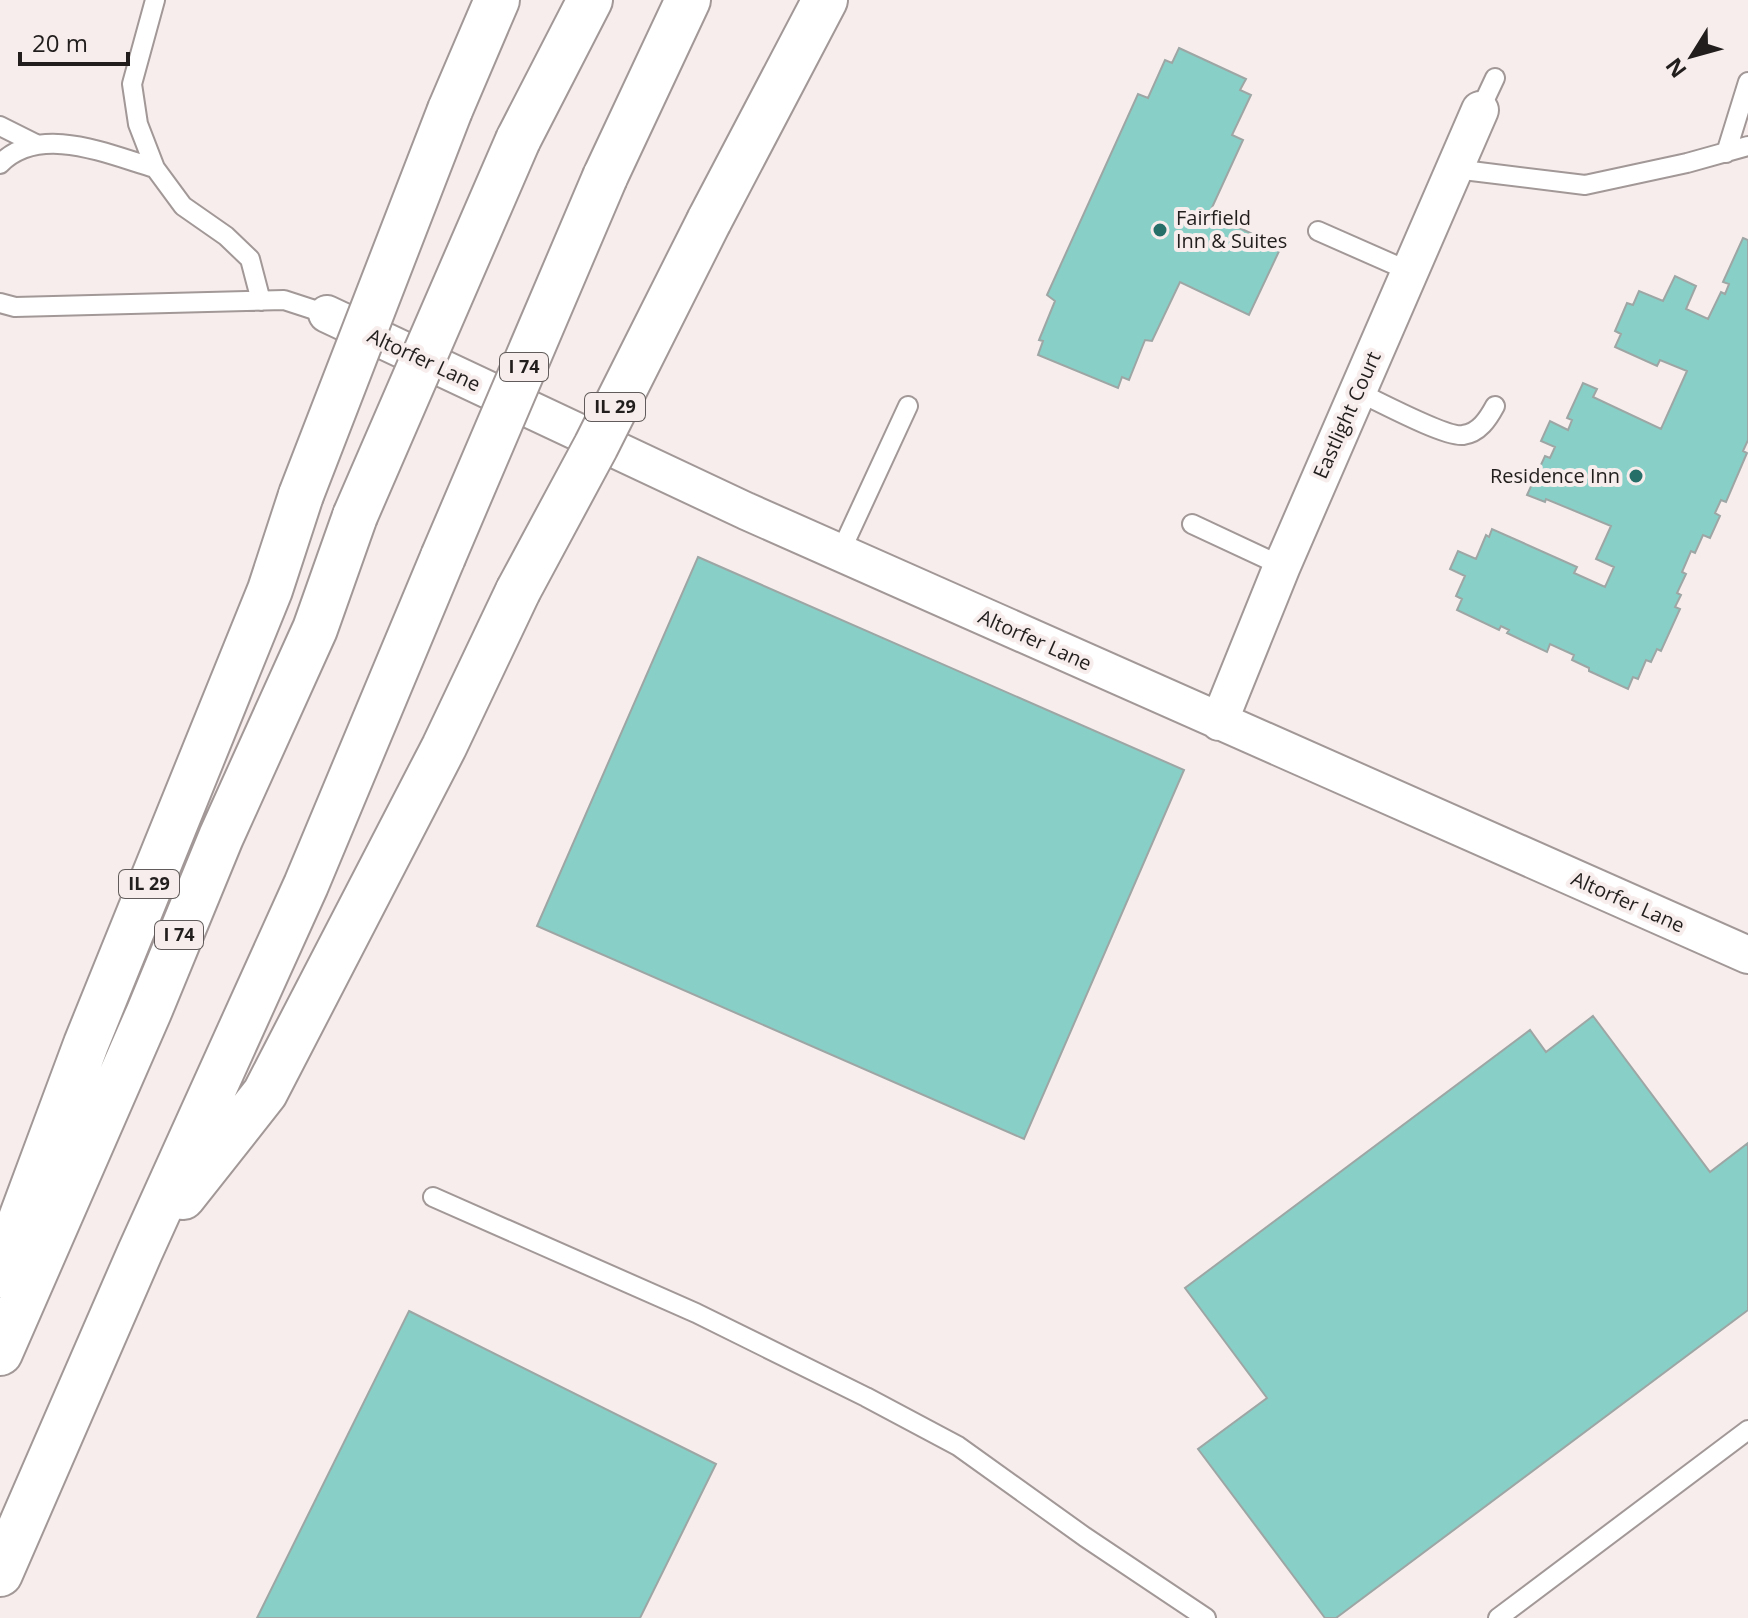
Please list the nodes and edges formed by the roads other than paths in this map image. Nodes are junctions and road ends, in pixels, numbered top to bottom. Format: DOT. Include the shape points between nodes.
graph roads {
  1 [pos="155,0"];
  2 [pos="497,0"];
  3 [pos="590,0"];
  4 [pos="688,0"];
  5 [pos="825,0"];
  6 [pos="1748,82"];
  7 [pos="1488,94"];
  8 [pos="0,126"];
  9 [pos="36,144"];
  10 [pos="1748,146"];
  11 [pos="1726,153"];
  12 [pos="0,164"];
  13 [pos="155,168"];
  14 [pos="1455,169"];
  15 [pos="1318,231"];
  16 [pos="1411,272"];
  17 [pos="261,301"];
  18 [pos="5,310"];
  19 [pos="327,314"];
  20 [pos="1356,391"];
  21 [pos="908,406"];
  22 [pos="1495,406"];
  23 [pos="1192,524"];
  24 [pos="840,553"];
  25 [pos="1282,566"];
  26 [pos="1219,722"];
  27 [pos="1748,955"];
  28 [pos="433,1197"];
  29 [pos="140,1252"];
  30 [pos="0,1275"];
  31 [pos="0,1353"];
  32 [pos="1748,1430"];
  33 [pos="0,1574"];
  34 [pos="1206,1618"];
  35 [pos="1498,1618"];
  1 -- 13 [label="lane" via="132,84 138,124"];
  2 -- 30 [label="highway, IL 29, bridge"];
  3 -- 31 [label="highway, I 74, bridge" via="518,140 355,516 315,629"];
  4 -- 29 [label="highway, I 74, bridge" via="605,177 306,885"];
  5 -- 29 [label="highway, IL 29, bridge" via="265,1093"];
  6 -- 11 [label="lane"];
  7 -- 14 [label="street, Eastlight Court"];
  8 -- 9 [label="lane"];
  9 -- 12 [label="lane"];
  9 -- 13 [label="lane" via="76,146"];
  10 -- 11 [label="lane"];
  11 -- 14 [label="lane" via="1585,185"];
  13 -- 17 [label="lane" via="183,206 250,259"];
  14 -- 16 [label="street, Eastlight Court"];
  15 -- 16 [label="lane"];
  16 -- 20 [label="street, Eastlight Court"];
  17 -- 18 [label="lane"];
  17 -- 19 [label="lane" via="284,300"];
  19 -- 24 [label="street, Altorfer Lane"];
  20 -- 22 [label="lane" via="1463,436 1483,425"];
  20 -- 25 [label="street, Eastlight Court"];
  21 -- 24 [label="lane"];
  23 -- 25 [label="lane"];
  24 -- 26 [label="street, Altorfer Lane"];
  25 -- 26 [label="street, Eastlight Court"];
  26 -- 27 [label="street, Altorfer Lane"];
  28 -- 34 [label="lane" via="696,1313 945,1439"];
  29 -- 33 [label="highway, I 74"];
  32 -- 35 [label="lane"];
}
